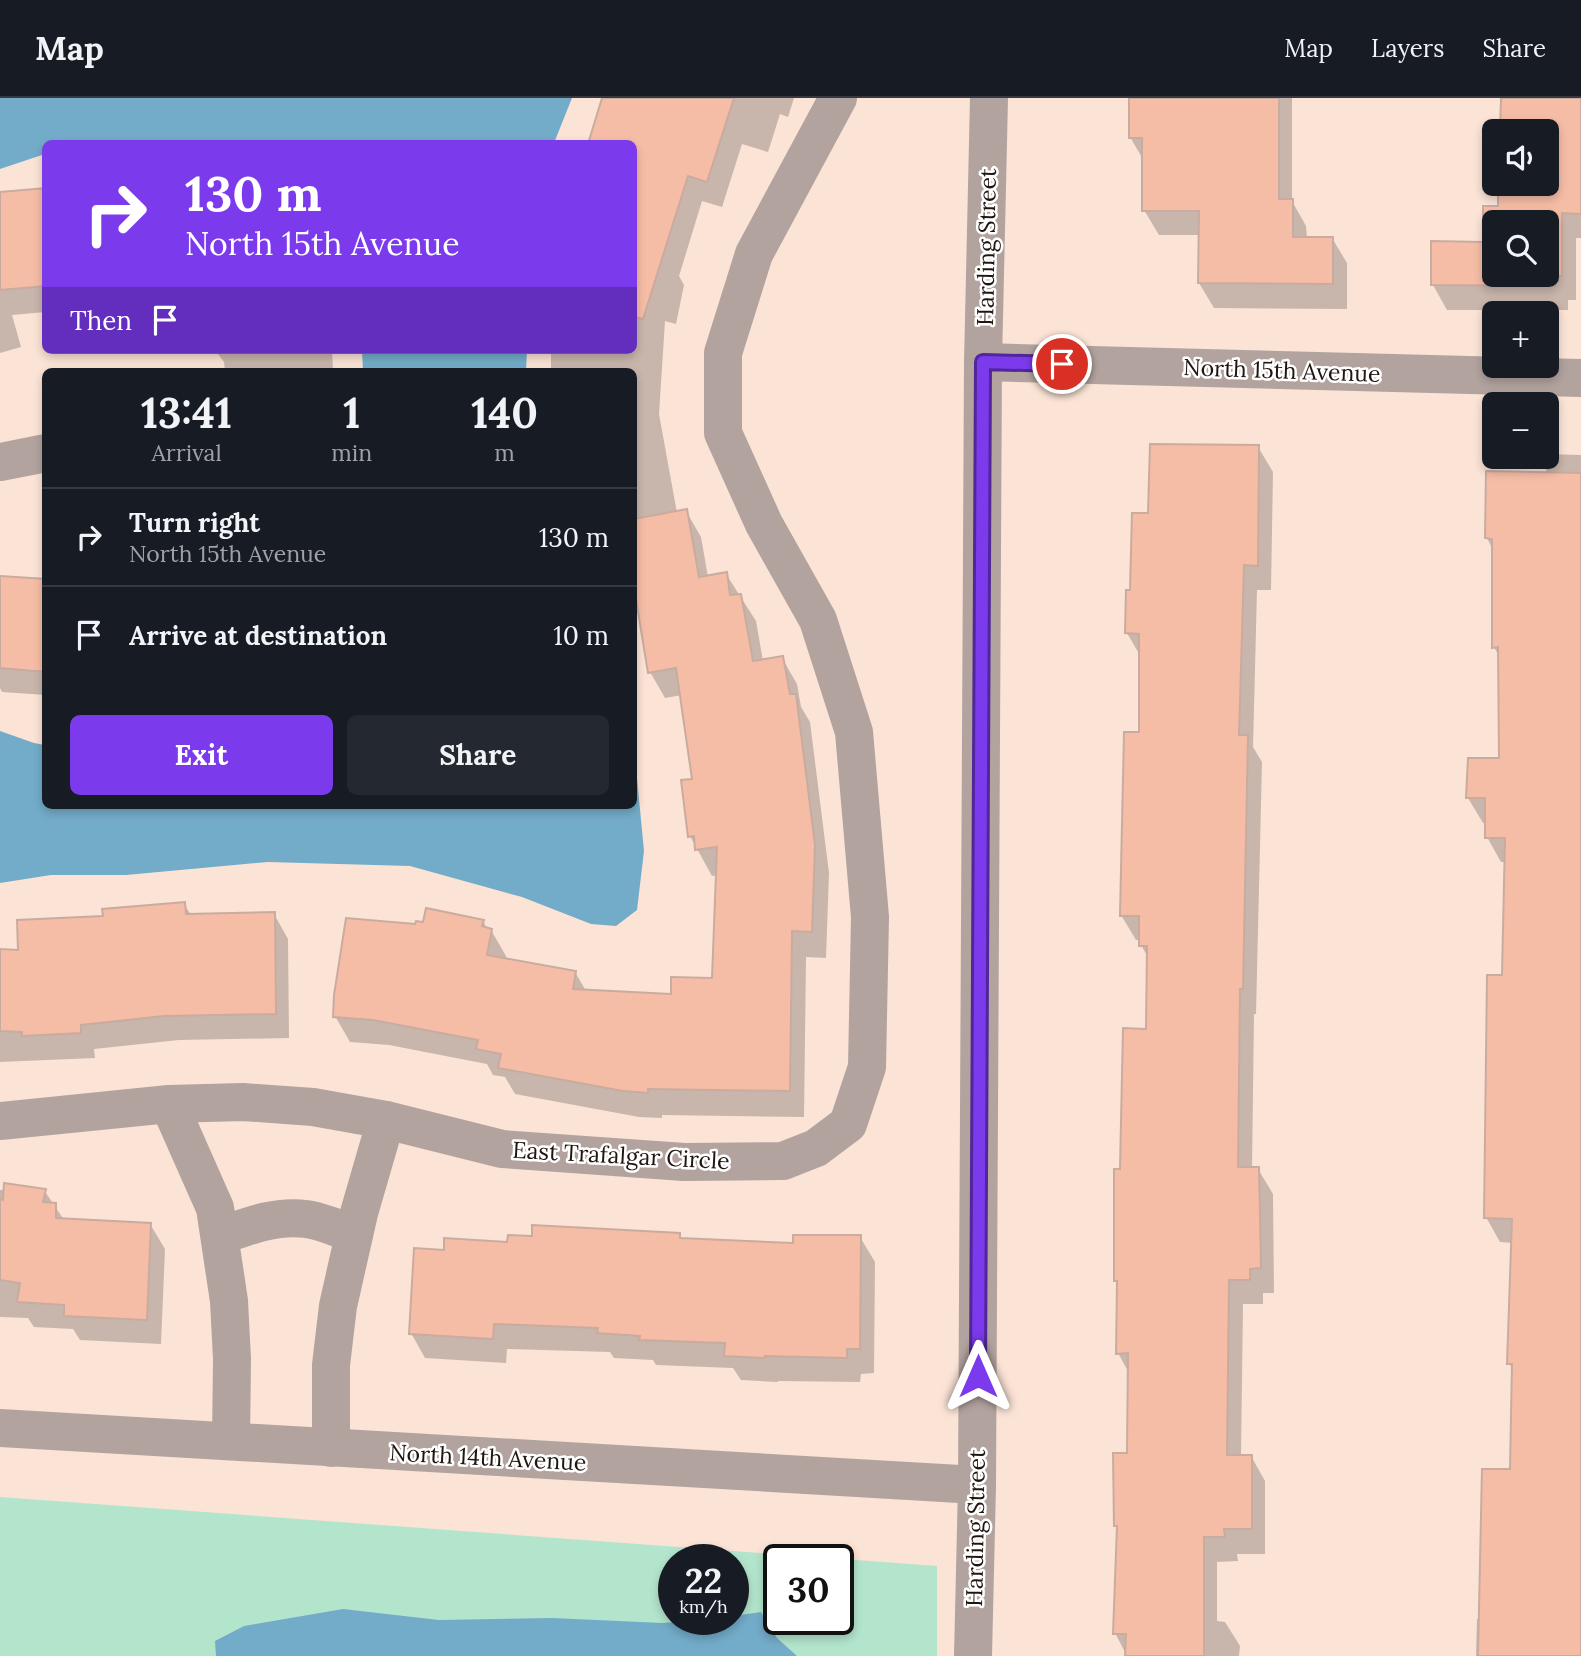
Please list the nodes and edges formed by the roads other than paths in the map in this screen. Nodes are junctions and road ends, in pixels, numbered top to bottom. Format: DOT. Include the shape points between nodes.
graph roads {
  1 [pos="838,98"];
  2 [pos="989,98"];
  3 [pos="983,362"];
  4 [pos="1581,378"];
  5 [pos="42,454"];
  6 [pos="0,462"];
  7 [pos="169,1104"];
  8 [pos="386,1120"];
  9 [pos="0,1121"];
  10 [pos="354,1234"];
  11 [pos="220,1236"];
  12 [pos="0,1428"];
  13 [pos="231,1441"];
  14 [pos="331,1448"];
  15 [pos="977,1485"];
  16 [pos="973,1656"];
  1 -- 8 [label="street, East Trafalgar Circle" via="754,254 723,354 723,433 764,524 818,620 854,732 870,944 867,1068 848,1124 816,1148 783,1161 684,1162 502,1149"];
  2 -- 3 [label="street, Harding Street"];
  3 -- 4 [label="street, North 15th Avenue"];
  3 -- 15 [label="street, Harding Street"];
  5 -- 6 [label="street"];
  7 -- 8 [label="street, East Trafalgar Circle" via="299,1106"];
  7 -- 9 [label="street, East Trafalgar Circle"];
  7 -- 11 [label="street" via="215,1208"];
  8 -- 10 [label="street"];
  10 -- 11 [label="street" via="308,1219 279,1218"];
  10 -- 14 [label="street" via="331,1365"];
  11 -- 13 [label="street" via="229,1301"];
  12 -- 13 [label="street, North 14th Avenue"];
  13 -- 14 [label="street, North 14th Avenue"];
  14 -- 15 [label="street, North 14th Avenue"];
  15 -- 16 [label="street, Harding Street"];
}
